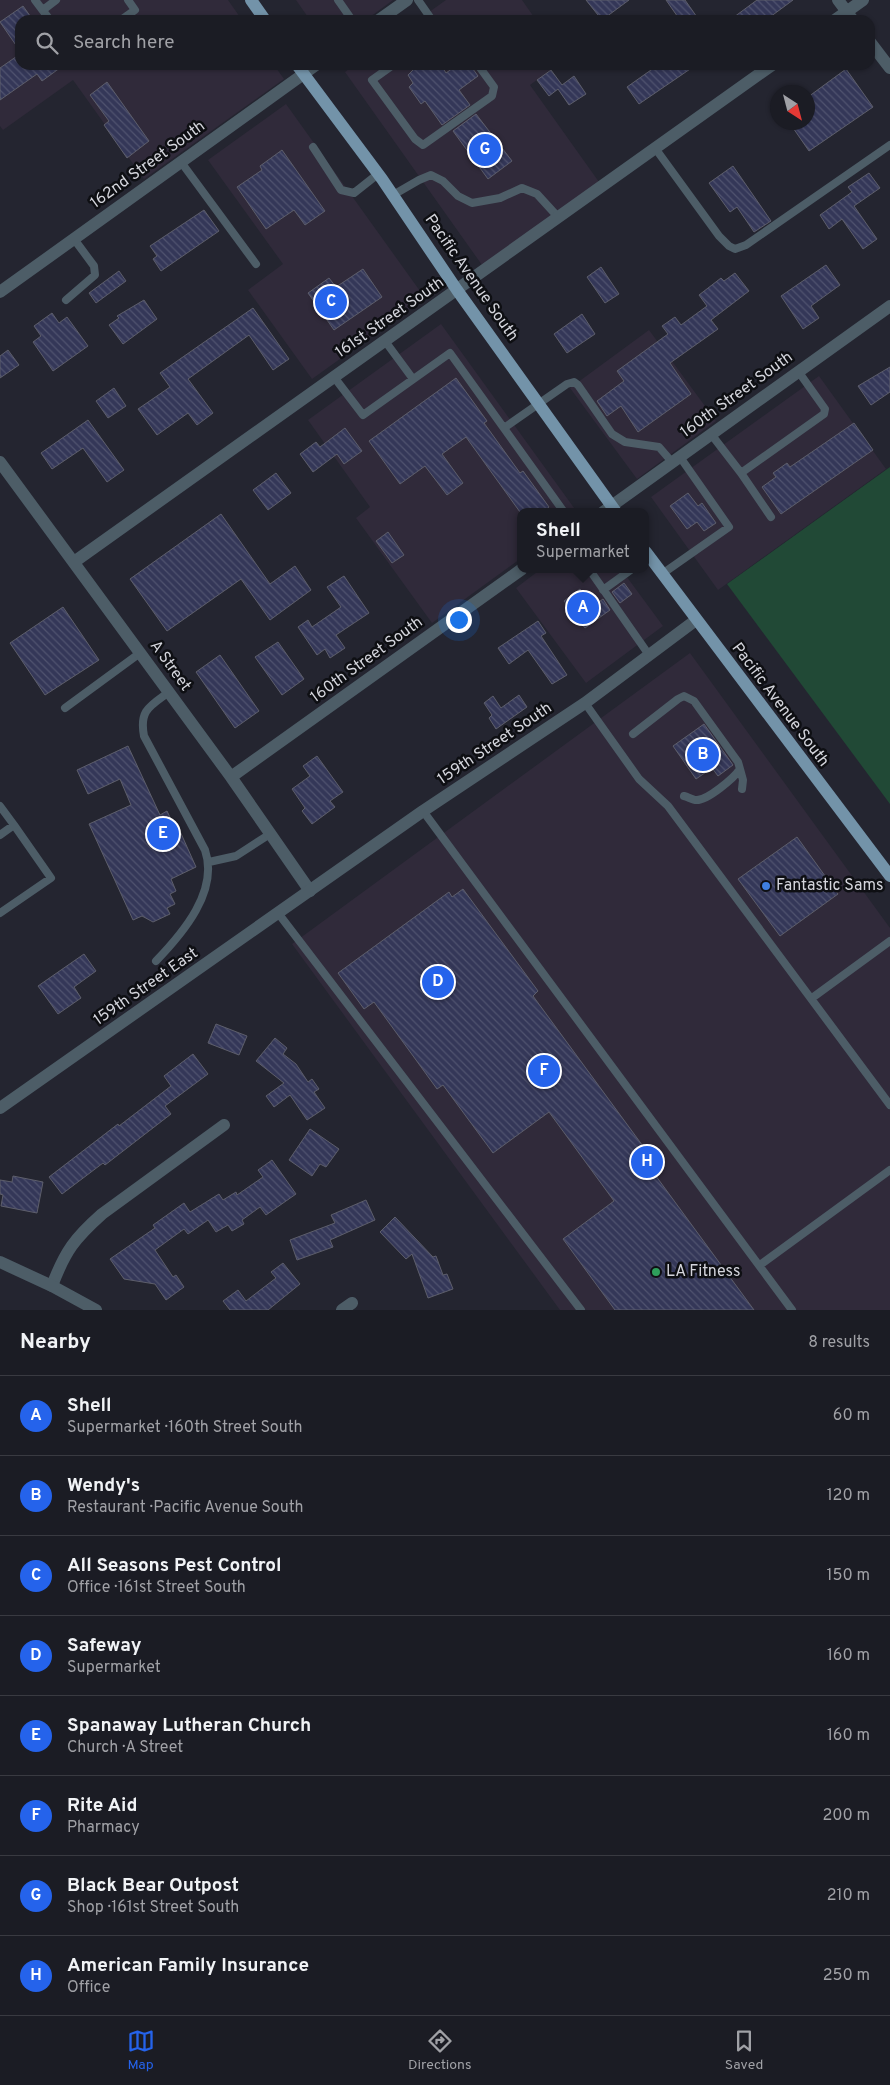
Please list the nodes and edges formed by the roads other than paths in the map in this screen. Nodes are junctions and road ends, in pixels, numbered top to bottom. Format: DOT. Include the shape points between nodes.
graph roads {
  1 [pos="35,0"];
  2 [pos="56,0"];
  3 [pos="128,0"];
  4 [pos="251,0"];
  5 [pos="338,0"];
  6 [pos="407,0"];
  7 [pos="418,0"];
  8 [pos="838,0"];
  9 [pos="863,0"];
  10 [pos="43,10"];
  11 [pos="46,15"];
  12 [pos="128,15"];
  13 [pos="262,15"];
  14 [pos="348,15"];
  15 [pos="386,15"];
  16 [pos="428,15"];
  17 [pos="849,15"];
  18 [pos="851,15"];
  19 [pos="875,48"];
  20 [pos="890,68"];
  21 [pos="299,70"];
  22 [pos="301,70"];
  23 [pos="386,70"];
  24 [pos="482,70"];
  25 [pos="765,70"];
  26 [pos="890,145"];
  27 [pos="313,148"];
  28 [pos="655,148"];
  29 [pos="181,162"];
  30 [pos="378,174"];
  31 [pos="393,195"];
  32 [pos="558,218"];
  33 [pos="74,239"];
  34 [pos="256,264"];
  35 [pos="457,290"];
  36 [pos="0,292"];
  37 [pos="66,300"];
  38 [pos="890,306"];
  39 [pos="385,341"];
  40 [pos="798,371"];
  41 [pos="334,377"];
  42 [pos="413,379"];
  43 [pos="540,403"];
  44 [pos="504,428"];
  45 [pos="712,434"];
  46 [pos="676,459"];
  47 [pos="0,462"];
  48 [pos="740,473"];
  49 [pos="561,508"];
  50 [pos="609,508"];
  51 [pos="613,508"];
  52 [pos="771,518"];
  53 [pos="649,558"];
  54 [pos="74,562"];
  55 [pos="517,573"];
  56 [pos="592,573"];
  57 [pos="626,573"];
  58 [pos="662,574"];
  59 [pos="603,590"];
  60 [pos="696,620"];
  61 [pos="140,653"];
  62 [pos="649,655"];
  63 [pos="169,692"];
  64 [pos="584,703"];
  65 [pos="65,708"];
  66 [pos="633,734"];
  67 [pos="740,769"];
  68 [pos="231,777"];
  69 [pos="742,789"];
  70 [pos="684,796"];
  71 [pos="0,806"];
  72 [pos="423,811"];
  73 [pos="14,825"];
  74 [pos="270,834"];
  75 [pos="0,835"];
  76 [pos="209,862"];
  77 [pos="890,876"];
  78 [pos="310,892"];
  79 [pos="0,913"];
  80 [pos="278,913"];
  81 [pos="890,941"];
  82 [pos="156,961"];
  83 [pos="812,998"];
  84 [pos="890,1105"];
  85 [pos="0,1108"];
  86 [pos="224,1125"];
  87 [pos="890,1170"];
  88 [pos="0,1262"];
  89 [pos="760,1264"];
  90 [pos="52,1286"];
  91 [pos="96,1310"];
  92 [pos="581,1310"];
  93 [pos="792,1310"];
  1 -- 10 [label="lane"];
  2 -- 10 [label="lane"];
  3 -- 12 [label="lane" via="135,10"];
  4 -- 13 [label="main road"];
  5 -- 14 [label="lane"];
  6 -- 15 [label="street"];
  7 -- 16 [label="lane"];
  8 -- 17 [label="street"];
  9 -- 18 [label="street"];
  10 -- 11 [label="lane"];
  19 -- 20 [label="street"];
  21 -- 29 [label="street, 162nd Street South"];
  22 -- 30 [label="main road, Pacific Avenue South"];
  23 -- 24 [label="lane" via="372,80 422,145 492,96 494,87"];
  25 -- 28 [label="street, 161st Street South"];
  26 -- 28 [label="lane" via="735,249 719,236"];
  27 -- 30 [label="lane" via="340,190 354,193"];
  28 -- 32 [label="street, 161st Street South"];
  29 -- 33 [label="street, 162nd Street South"];
  29 -- 34 [label="lane"];
  30 -- 31 [label="main road, Pacific Avenue South"];
  31 -- 32 [label="lane" via="430,175 472,203 500,198 522,188 537,194"];
  31 -- 35 [label="main road, Pacific Avenue South"];
  32 -- 35 [label="street, 161st Street South"];
  33 -- 36 [label="street, 162nd Street South"];
  33 -- 37 [label="lane" via="94,266 95,275"];
  35 -- 39 [label="street, 161st Street South"];
  35 -- 43 [label="main road, Pacific Avenue South"];
  38 -- 40 [label="street, 160th Street South"];
  39 -- 41 [label="street, 161st Street South"];
  39 -- 42 [label="lane"];
  40 -- 45 [label="street, 160th Street South"];
  40 -- 48 [label="lane" via="824,409 824,414"];
  41 -- 42 [label="lane" via="364,415"];
  41 -- 54 [label="street, 161st Street South"];
  42 -- 44 [label="lane" via="450,353"];
  43 -- 44 [label="lane"];
  43 -- 46 [label="lane" via="574,382 612,434 624,442 659,447"];
  43 -- 50 [label="main road, Pacific Avenue South"];
  44 -- 49 [label="lane"];
  45 -- 46 [label="street, 160th Street South"];
  45 -- 48 [label="lane"];
  46 -- 51 [label="street, 160th Street South"];
  46 -- 58 [label="lane" via="729,527"];
  47 -- 54 [label="street, A Street"];
  48 -- 52 [label="lane"];
  53 -- 58 [label="main road, Pacific Avenue South"];
  54 -- 61 [label="street, A Street"];
  55 -- 68 [label="street, 160th Street South"];
  56 -- 59 [label="lane"];
  57 -- 59 [label="lane"];
  58 -- 60 [label="main road, Pacific Avenue South"];
  59 -- 62 [label="lane"];
  60 -- 62 [label="street, 159th Street South"];
  60 -- 77 [label="main road, Pacific Avenue South"];
  61 -- 63 [label="street, A Street"];
  61 -- 65 [label="lane"];
  62 -- 64 [label="street, 159th Street South"];
  63 -- 68 [label="street, A Street"];
  63 -- 76 [label="lane" via="144,714 144,736"];
  64 -- 72 [label="street, 159th Street South"];
  64 -- 83 [label="lane" via="639,780 668,806"];
  66 -- 67 [label="lane" via="678,699 688,697 694,701"];
  67 -- 69 [label="lane"];
  67 -- 70 [label="lane" via="705,798 698,800"];
  68 -- 74 [label="street, A Street"];
  71 -- 73 [label="lane"];
  72 -- 78 [label="street, 159th Street South"];
  72 -- 89 [label="lane"];
  73 -- 75 [label="lane"];
  73 -- 79 [label="lane" via="50,878"];
  74 -- 76 [label="lane" via="236,856"];
  74 -- 78 [label="street, A Street"];
  76 -- 82 [label="lane" via="209,878 202,898 179,934"];
  78 -- 80 [label="street, 159th Street East"];
  80 -- 85 [label="street, 159th Street East"];
  80 -- 92 [label="lane"];
  81 -- 83 [label="lane"];
  83 -- 84 [label="lane"];
  86 -- 90 [label="street" via="84,1230 61,1262"];
  87 -- 89 [label="lane"];
  88 -- 90 [label="street"];
  89 -- 93 [label="lane"];
  90 -- 91 [label="street"];
}
